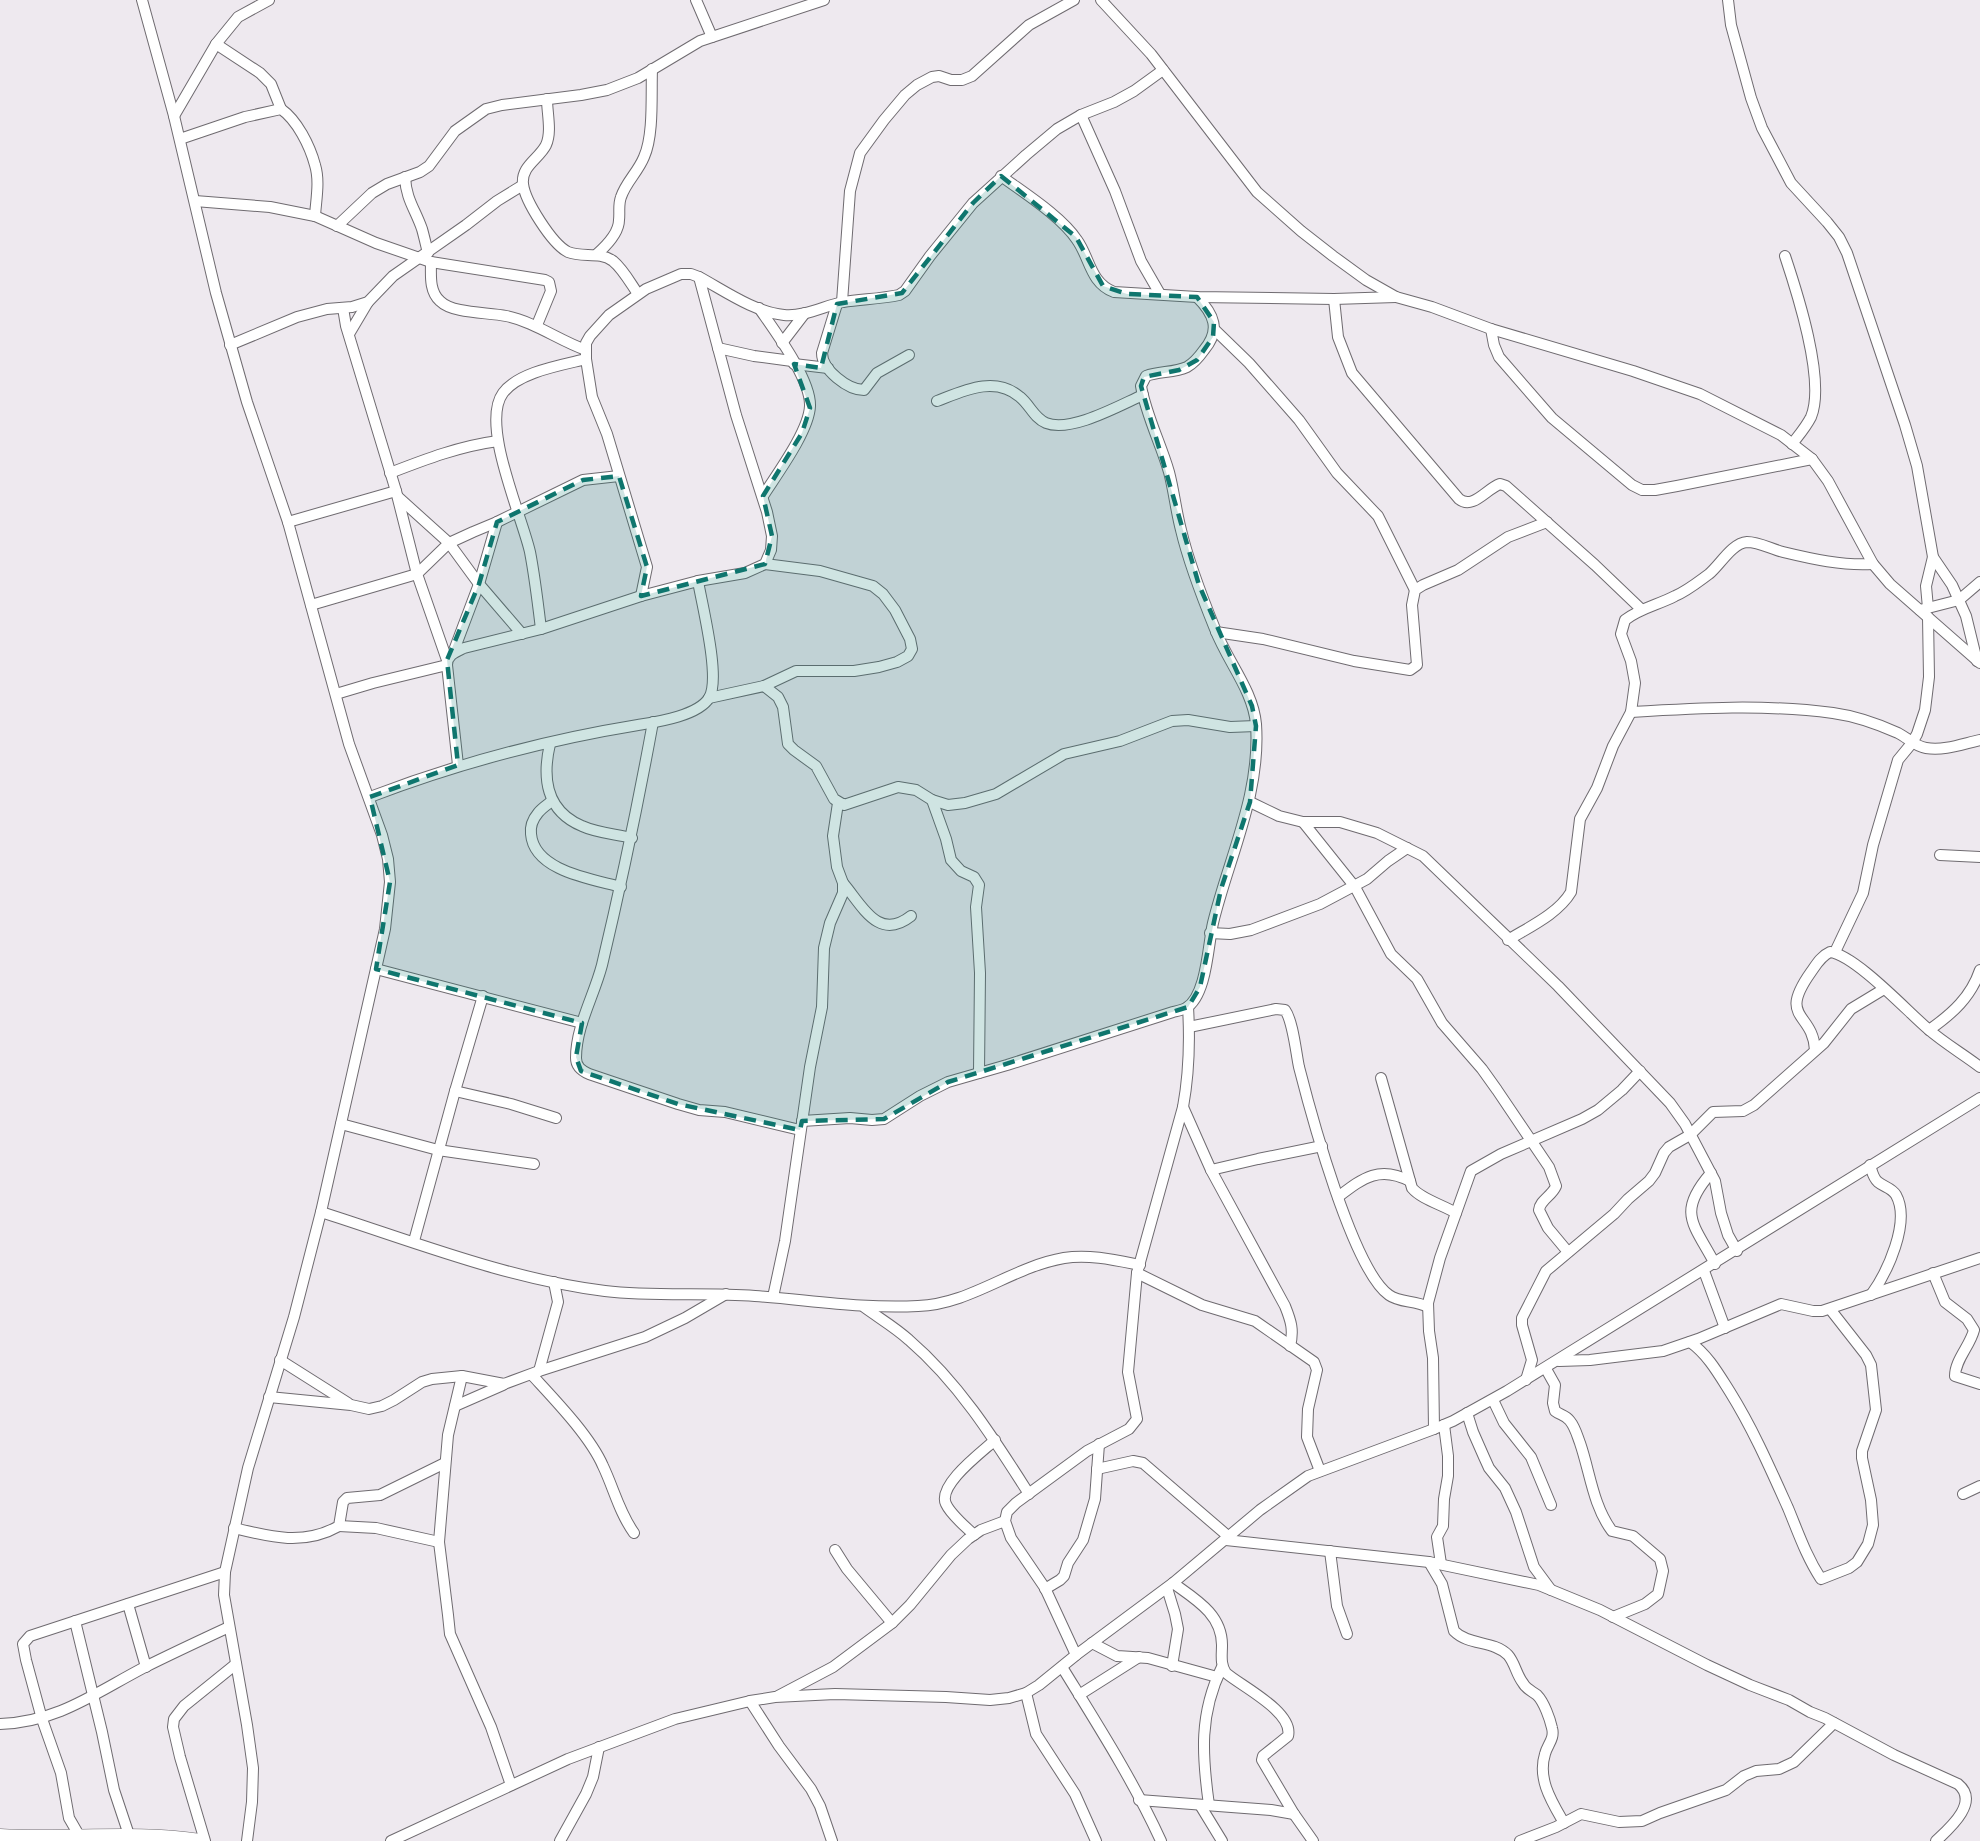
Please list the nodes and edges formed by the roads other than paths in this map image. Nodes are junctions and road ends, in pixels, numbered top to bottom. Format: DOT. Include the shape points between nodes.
graph roads {
  1 [pos="142,0"];
  2 [pos="269,0"];
  3 [pos="696,0"];
  4 [pos="824,0"];
  5 [pos="1074,0"];
  6 [pos="1101,0"];
  7 [pos="1728,0"];
  8 [pos="712,37"];
  9 [pos="216,44"];
  10 [pos="652,69"];
  11 [pos="1163,70"];
  12 [pos="547,99"];
  13 [pos="281,109"];
  14 [pos="1081,115"];
  15 [pos="174,116"];
  16 [pos="180,139"];
  17 [pos="1001,176"];
  18 [pos="405,177"];
  19 [pos="523,185"];
  20 [pos="195,201"];
  21 [pos="315,216"];
  22 [pos="337,225"];
  23 [pos="597,254"];
  24 [pos="1785,256"];
  25 [pos="426,258"];
  26 [pos="699,277"];
  27 [pos="638,294"];
  28 [pos="1160,294"];
  29 [pos="1197,297"];
  30 [pos="1396,297"];
  31 [pos="1334,299"];
  32 [pos="368,302"];
  33 [pos="839,303"];
  34 [pos="343,308"];
  35 [pos="759,308"];
  36 [pos="805,313"];
  37 [pos="537,325"];
  38 [pos="1491,328"];
  39 [pos="1214,329"];
  40 [pos="349,334"];
  41 [pos="782,343"];
  42 [pos="230,345"];
  43 [pos="718,348"];
  44 [pos="586,354"];
  45 [pos="909,355"];
  46 [pos="793,362"];
  47 [pos="828,368"];
  48 [pos="1143,394"];
  49 [pos="937,401"];
  50 [pos="498,441"];
  51 [pos="1792,444"];
  52 [pos="1812,459"];
  53 [pos="390,473"];
  54 [pos="620,476"];
  55 [pos="397,494"];
  56 [pos="763,496"];
  57 [pos="517,512"];
  58 [pos="288,522"];
  59 [pos="498,522"];
  60 [pos="1547,522"];
  61 [pos="449,543"];
  62 [pos="1933,556"];
  63 [pos="765,564"];
  64 [pos="1873,564"];
  65 [pos="417,574"];
  66 [pos="698,582"];
  67 [pos="1980,582"];
  68 [pos="479,584"];
  69 [pos="1415,591"];
  70 [pos="641,596"];
  71 [pos="1959,600"];
  72 [pos="311,605"];
  73 [pos="1641,609"];
  74 [pos="1925,612"];
  75 [pos="541,629"];
  76 [pos="1216,632"];
  77 [pos="522,634"];
  78 [pos="449,660"];
  79 [pos="1979,662"];
  80 [pos="764,686"];
  81 [pos="336,694"];
  82 [pos="709,699"];
  83 [pos="1631,712"];
  84 [pos="653,722"];
  85 [pos="1256,726"];
  86 [pos="1980,740"];
  87 [pos="550,744"];
  88 [pos="1912,744"];
  89 [pos="458,765"];
  90 [pos="370,797"];
  91 [pos="552,801"];
  92 [pos="932,801"];
  93 [pos="1250,802"];
  94 [pos="838,803"];
  95 [pos="1303,822"];
  96 [pos="632,838"];
  97 [pos="1388,838"];
  98 [pos="1407,848"];
  99 [pos="1940,855"];
  100 [pos="1980,857"];
  101 [pos="1388,861"];
  102 [pos="843,883"];
  103 [pos="621,887"];
  104 [pos="1355,887"];
  105 [pos="911,916"];
  106 [pos="1210,933"];
  107 [pos="1508,940"];
  108 [pos="1834,952"];
  109 [pos="376,969"];
  110 [pos="1979,974"];
  111 [pos="1884,988"];
  112 [pos="483,996"];
  113 [pos="1188,1007"];
  114 [pos="582,1023"];
  115 [pos="1189,1027"];
  116 [pos="1929,1030"];
  117 [pos="1815,1050"];
  118 [pos="1980,1067"];
  119 [pos="1640,1071"];
  120 [pos="979,1073"];
  121 [pos="1381,1078"];
  122 [pos="454,1091"];
  123 [pos="1980,1098"];
  124 [pos="1183,1107"];
  125 [pos="556,1118"];
  126 [pos="341,1124"];
  127 [pos="801,1126"];
  128 [pos="1690,1135"];
  129 [pos="1531,1141"];
  130 [pos="1322,1146"];
  131 [pos="438,1150"];
  132 [pos="534,1164"];
  133 [pos="1870,1165"];
  134 [pos="1211,1170"];
  135 [pos="1711,1173"];
  136 [pos="1410,1181"];
  137 [pos="1338,1197"];
  138 [pos="321,1212"];
  139 [pos="1456,1214"];
  140 [pos="414,1241"];
  141 [pos="1737,1251"];
  142 [pos="1568,1252"];
  143 [pos="1980,1258"];
  144 [pos="1715,1264"];
  145 [pos="1138,1269"];
  146 [pos="1704,1271"];
  147 [pos="1933,1273"];
  148 [pos="554,1282"];
  149 [pos="578,1286"];
  150 [pos="726,1294"];
  151 [pos="1870,1296"];
  152 [pos="773,1297"];
  153 [pos="558,1302"];
  154 [pos="864,1307"];
  155 [pos="1428,1307"];
  156 [pos="1830,1309"];
  157 [pos="1725,1328"];
  158 [pos="1690,1342"];
  159 [pos="1290,1346"];
  160 [pos="280,1360"];
  161 [pos="1558,1361"];
  162 [pos="1545,1369"];
  163 [pos="535,1373"];
  164 [pos="462,1376"];
  165 [pos="1526,1380"];
  166 [pos="504,1384"];
  167 [pos="1980,1384"];
  168 [pos="269,1397"];
  169 [pos="1493,1400"];
  170 [pos="351,1405"];
  171 [pos="454,1406"];
  172 [pos="1467,1413"];
  173 [pos="1439,1427"];
  174 [pos="995,1440"];
  175 [pos="1099,1444"];
  176 [pos="445,1463"];
  177 [pos="1096,1469"];
  178 [pos="1320,1471"];
  179 [pos="1980,1486"];
  180 [pos="1029,1494"];
  181 [pos="1964,1494"];
  182 [pos="1551,1505"];
  183 [pos="1005,1521"];
  184 [pos="339,1526"];
  185 [pos="234,1528"];
  186 [pos="634,1533"];
  187 [pos="974,1535"];
  188 [pos="1227,1539"];
  189 [pos="439,1542"];
  190 [pos="835,1550"];
  191 [pos="1330,1551"];
  192 [pos="1435,1563"];
  193 [pos="225,1572"];
  194 [pos="1170,1585"];
  195 [pos="1045,1589"];
  196 [pos="1551,1590"];
  197 [pos="128,1604"];
  198 [pos="1613,1617"];
  199 [pos="75,1621"];
  200 [pos="892,1623"];
  201 [pos="229,1627"];
  202 [pos="1347,1634"];
  203 [pos="1092,1643"];
  204 [pos="1076,1655"];
  205 [pos="1139,1657"];
  206 [pos="236,1664"];
  207 [pos="1172,1665"];
  208 [pos="146,1667"];
  209 [pos="1062,1667"];
  210 [pos="1220,1672"];
  211 [pos="1026,1693"];
  212 [pos="1079,1695"];
  213 [pos="92,1696"];
  214 [pos="775,1697"];
  215 [pos="750,1701"];
  216 [pos="42,1719"];
  217 [pos="1834,1723"];
  218 [pos="0,1724"];
  219 [pos="599,1747"];
  220 [pos="511,1785"];
  221 [pos="1140,1800"];
  222 [pos="1205,1805"];
  223 [pos="1294,1814"];
  224 [pos="1564,1823"];
  225 [pos="129,1835"];
  226 [pos="0,1836"];
  227 [pos="86,1838"];
  228 [pos="16,1839"];
  229 [pos="200,1841"];
  230 [pos="205,1841"];
  231 [pos="247,1841"];
  232 [pos="391,1841"];
  233 [pos="560,1841"];
  234 [pos="832,1841"];
  235 [pos="1096,1841"];
  236 [pos="1161,1841"];
  237 [pos="1222,1841"];
  238 [pos="1313,1841"];
  239 [pos="1520,1841"];
  240 [pos="1936,1841"];
  1 -- 15 [label="street"];
  2 -- 9 [label="street" via="238,17"];
  3 -- 8 [label="street"];
  4 -- 8 [label="street"];
  5 -- 33 [label="street" via="1029,25 972,76 962,80 932,77 917,85 884,120 860,153 850,191"];
  6 -- 11 [label="street"];
  7 -- 62 [label="street" via="1731,25 1762,128 1791,183 1839,237 1847,253 1914,455"];
  8 -- 10 [label="street"];
  9 -- 13 [label="street" via="260,73 271,84"];
  9 -- 15 [label="street"];
  10 -- 12 [label="street" via="607,90"];
  10 -- 23 [label="street" via="645,157 621,194 618,227"];
  11 -- 14 [label="street" via="1114,102"];
  11 -- 30 [label="street" via="1257,192 1333,256"];
  12 -- 18 [label="street" via="486,109 455,131 429,166"];
  12 -- 19 [label="street" via="548,139 528,166"];
  13 -- 16 [label="street"];
  13 -- 21 [label="street" via="298,127 316,166"];
  14 -- 17 [label="street" via="1057,129"];
  14 -- 28 [label="street" via="1141,261"];
  15 -- 16 [label="street"];
  16 -- 20 [label="street"];
  17 -- 28 [label="street" via="1076,237 1090,269 1103,286 1114,292"];
  17 -- 33 [label="street" via="973,203 902,293"];
  18 -- 22 [label="street" via="372,193"];
  18 -- 25 [label="street" via="408,201 422,228"];
  19 -- 23 [label="street" via="557,244 569,252"];
  19 -- 25 [label="street"];
  20 -- 21 [label="street" via="270,207"];
  20 -- 42 [label="street"];
  21 -- 22 [label="street"];
  22 -- 25 [label="street" via="376,243"];
  23 -- 27 [label="street" via="611,259"];
  24 -- 51 [label="street" via="1801,306 1815,389 1811,416"];
  25 -- 32 [label="street" via="393,276"];
  25 -- 37 [label="street" via="434,295 449,308"];
  25 -- 37 [label="street" via="549,282 551,291"];
  26 -- 27 [label="street" via="681,274"];
  26 -- 35 [label="street"];
  26 -- 43 [label="street"];
  27 -- 44 [label="street" via="600,323 586,342"];
  28 -- 29 [label="street"];
  29 -- 31 [label="street"];
  29 -- 39 [label="street" via="1212,316"];
  30 -- 31 [label="street"];
  30 -- 38 [label="street"];
  31 -- 60 [label="street" via="1338,338 1352,374 1459,499 1469,504 1500,484"];
  32 -- 34 [label="street"];
  32 -- 40 [label="street"];
  33 -- 36 [label="street"];
  33 -- 47 [label="street" via="822,353"];
  34 -- 40 [label="street"];
  34 -- 42 [label="street" via="297,317"];
  35 -- 36 [label="street" via="783,315"];
  35 -- 41 [label="street"];
  36 -- 41 [label="street"];
  37 -- 44 [label="street"];
  38 -- 51 [label="street" via="1700,394"];
  38 -- 52 [label="street" via="1499,357 1552,418 1642,490"];
  39 -- 48 [label="street" via="1197,360 1189,366 1146,376"];
  39 -- 69 [label="street" via="1299,420 1337,473 1378,516"];
  40 -- 53 [label="street"];
  41 -- 46 [label="street"];
  42 -- 58 [label="street"];
  43 -- 46 [label="street"];
  43 -- 56 [label="street"];
  44 -- 50 [label="street" via="532,374 503,393 496,406"];
  44 -- 54 [label="street" via="592,397"];
  45 -- 47 [label="street" via="877,373 862,390"];
  46 -- 47 [label="street"];
  46 -- 56 [label="street" via="810,400 808,417"];
  48 -- 49 [label="street" via="1083,422 1065,424 1048,424 1035,416 1020,397 992,385 968,388"];
  48 -- 76 [label="street" via="1169,473 1181,532"];
  50 -- 53 [label="street" via="444,453"];
  50 -- 57 [label="street"];
  51 -- 52 [label="street"];
  52 -- 64 [label="street"];
  53 -- 55 [label="street"];
  54 -- 57 [label="street" via="584,480"];
  54 -- 70 [label="street" via="647,567"];
  55 -- 58 [label="street"];
  55 -- 61 [label="street"];
  55 -- 65 [label="street"];
  56 -- 63 [label="street" via="772,536"];
  57 -- 59 [label="street"];
  57 -- 75 [label="street" via="529,550"];
  58 -- 72 [label="street"];
  59 -- 61 [label="street"];
  59 -- 68 [label="street"];
  60 -- 69 [label="street" via="1508,537 1458,570"];
  60 -- 73 [label="street"];
  61 -- 65 [label="street"];
  61 -- 68 [label="street"];
  62 -- 71 [label="street"];
  62 -- 74 [label="street"];
  63 -- 66 [label="street" via="745,573"];
  63 -- 80 [label="street" via="820,571 873,586 895,610 912,649 908,656 879,667 796,671"];
  64 -- 73 [label="street" via="1836,564 1743,542 1695,584"];
  64 -- 74 [label="street" via="1890,584"];
  65 -- 72 [label="street"];
  65 -- 78 [label="street"];
  66 -- 70 [label="street"];
  66 -- 82 [label="street" via="712,667"];
  67 -- 71 [label="street"];
  68 -- 77 [label="street"];
  68 -- 78 [label="street"];
  69 -- 76 [label="street" via="1412,605 1417,665 1410,670"];
  70 -- 75 [label="street"];
  71 -- 74 [label="street"];
  71 -- 79 [label="street"];
  72 -- 81 [label="street"];
  73 -- 83 [label="street" via="1625,620 1621,634 1634,673"];
  74 -- 79 [label="street"];
  74 -- 88 [label="street" via="1930,635 1928,695"];
  75 -- 77 [label="street"];
  76 -- 85 [label="street" via="1245,689"];
  77 -- 78 [label="street" via="464,648"];
  78 -- 81 [label="street"];
  78 -- 89 [label="street"];
  80 -- 82 [label="street"];
  80 -- 94 [label="street" via="778,697 783,707 788,744 816,766"];
  81 -- 90 [label="street" via="349,744"];
  82 -- 84 [label="street" via="683,715"];
  83 -- 88 [label="street" via="1746,707 1834,713 1884,727"];
  83 -- 107 [label="street" via="1580,819 1571,892 1558,908"];
  84 -- 87 [label="street"];
  84 -- 96 [label="street"];
  85 -- 92 [label="street" via="1230,728 1172,721 1120,741 1064,754 982,800 948,805"];
  85 -- 93 [label="street"];
  86 -- 88 [label="street" via="1940,749"];
  87 -- 89 [label="street"];
  87 -- 91 [label="street" via="545,772"];
  88 -- 108 [label="street" via="1898,760 1863,893"];
  89 -- 90 [label="street"];
  90 -- 109 [label="street" via="388,859 390,882"];
  91 -- 96 [label="street" via="563,815 582,826"];
  91 -- 103 [label="street" via="530,826 533,846 540,856 573,874"];
  92 -- 94 [label="street" via="916,790 898,787 844,805"];
  92 -- 120 [label="street" via="951,860 979,885"];
  93 -- 95 [label="street"];
  93 -- 106 [label="street"];
  94 -- 102 [label="street" via="833,836"];
  95 -- 97 [label="street" via="1340,822"];
  95 -- 104 [label="street"];
  96 -- 103 [label="street"];
  97 -- 98 [label="street"];
  97 -- 101 [label="street"];
  98 -- 101 [label="street"];
  98 -- 107 [label="street" via="1422,856"];
  99 -- 100 [label="street"];
  101 -- 104 [label="street"];
  102 -- 105 [label="street" via="877,922 897,925"];
  102 -- 127 [label="street" via="825,948 822,1007"];
  103 -- 114 [label="street" via="600,973"];
  104 -- 106 [label="street" via="1251,930"];
  104 -- 129 [label="street" via="1391,954 1421,984 1442,1023 1482,1069"];
  106 -- 113 [label="street" via="1200,987"];
  107 -- 119 [label="street"];
  108 -- 111 [label="street"];
  108 -- 117 [label="street" via="1826,953 1820,960 1796,999 1797,1012"];
  109 -- 112 [label="street"];
  109 -- 126 [label="street"];
  110 -- 116 [label="street" via="1962,1004"];
  111 -- 116 [label="street"];
  111 -- 117 [label="street" via="1851,1009"];
  112 -- 114 [label="street"];
  112 -- 122 [label="street"];
  113 -- 115 [label="street"];
  113 -- 120 [label="street"];
  114 -- 127 [label="street" via="576,1057 581,1071 699,1110"];
  115 -- 124 [label="street"];
  115 -- 130 [label="street" via="1285,1010"];
  116 -- 118 [label="street"];
  117 -- 128 [label="street" via="1754,1105 1743,1111 1713,1112"];
  119 -- 128 [label="street" via="1670,1103"];
  119 -- 129 [label="street" via="1598,1110"];
  120 -- 127 [label="street" via="934,1088 884,1119 850,1118"];
  121 -- 136 [label="street"];
  122 -- 125 [label="street"];
  122 -- 131 [label="street"];
  123 -- 133 [label="street"];
  124 -- 134 [label="street"];
  124 -- 145 [label="street"];
  126 -- 131 [label="street"];
  126 -- 138 [label="street"];
  127 -- 152 [label="street"];
  128 -- 135 [label="street"];
  128 -- 142 [label="street" via="1669,1147 1649,1181"];
  129 -- 139 [label="street" via="1474,1168 1468,1175"];
  129 -- 142 [label="street" via="1549,1167 1556,1186 1539,1210"];
  130 -- 134 [label="street"];
  130 -- 137 [label="street"];
  131 -- 132 [label="street"];
  131 -- 140 [label="street"];
  133 -- 141 [label="street"];
  133 -- 151 [label="street" via="1878,1182 1895,1192 1901,1215 1889,1265"];
  134 -- 159 [label="street" via="1285,1306 1292,1323"];
  135 -- 141 [label="street" via="1724,1225"];
  135 -- 144 [label="street" via="1698,1188 1690,1211"];
  136 -- 137 [label="street" via="1398,1174 1375,1174"];
  136 -- 139 [label="street" via="1418,1195"];
  137 -- 155 [label="street" via="1380,1287 1391,1297"];
  138 -- 140 [label="street"];
  138 -- 160 [label="street"];
  139 -- 155 [label="street"];
  140 -- 148 [label="street" via="476,1263"];
  141 -- 144 [label="street"];
  142 -- 165 [label="street" via="1542,1277 1522,1318 1532,1360"];
  143 -- 147 [label="street"];
  144 -- 146 [label="street"];
  145 -- 154 [label="street" via="1088,1257 1064,1258 941,1304"];
  145 -- 159 [label="street" via="1202,1305 1255,1322"];
  145 -- 175 [label="street" via="1128,1372 1137,1419 1130,1429"];
  146 -- 157 [label="street"];
  146 -- 161 [label="street"];
  147 -- 151 [label="street"];
  147 -- 167 [label="street" via="1945,1302 1967,1319 1974,1330 1955,1376"];
  148 -- 149 [label="street"];
  148 -- 153 [label="street"];
  149 -- 150 [label="street" via="644,1294"];
  149 -- 153 [label="street"];
  150 -- 152 [label="street"];
  150 -- 163 [label="street" via="645,1337"];
  151 -- 156 [label="street"];
  152 -- 154 [label="street"];
  153 -- 163 [label="street"];
  154 -- 174 [label="street" via="909,1339 945,1375"];
  155 -- 173 [label="street"];
  156 -- 157 [label="street" via="1813,1311 1781,1304"];
  156 -- 158 [label="street" via="1871,1365 1876,1410 1862,1458 1873,1525 1857,1562 1821,1579 1745,1416 1712,1362"];
  157 -- 158 [label="street"];
  158 -- 161 [label="street" via="1637,1355"];
  159 -- 178 [label="street" via="1316,1366 1307,1437"];
  160 -- 168 [label="street"];
  160 -- 170 [label="street"];
  161 -- 162 [label="street"];
  162 -- 165 [label="street"];
  162 -- 198 [label="street" via="1555,1385 1555,1410 1572,1424 1606,1524 1612,1532 1633,1536 1656,1553 1662,1565 1658,1594"];
  163 -- 166 [label="street"];
  163 -- 186 [label="street" via="595,1450 624,1519"];
  164 -- 166 [label="street"];
  164 -- 170 [label="street" via="432,1378 382,1406 369,1409"];
  164 -- 171 [label="street"];
  165 -- 169 [label="street"];
  166 -- 171 [label="street"];
  168 -- 170 [label="street"];
  168 -- 185 [label="street"];
  169 -- 172 [label="street"];
  169 -- 182 [label="street" via="1510,1432 1531,1457"];
  171 -- 176 [label="street"];
  172 -- 173 [label="street"];
  172 -- 196 [label="street" via="1489,1468 1506,1488 1534,1567"];
  173 -- 178 [label="street"];
  173 -- 192 [label="street" via="1448,1456 1448,1476"];
  174 -- 180 [label="street"];
  174 -- 187 [label="street" via="944,1492 949,1509"];
  175 -- 177 [label="street"];
  175 -- 180 [label="street"];
  176 -- 184 [label="street" via="380,1495 347,1498"];
  176 -- 189 [label="street"];
  177 -- 188 [label="street" via="1133,1461 1143,1463"];
  177 -- 195 [label="street" via="1094,1505 1083,1540 1064,1576"];
  178 -- 188 [label="street" via="1280,1494"];
  179 -- 181 [label="street"];
  180 -- 183 [label="street" via="1007,1512"];
  183 -- 187 [label="street"];
  183 -- 195 [label="street" via="1011,1538"];
  184 -- 185 [label="street" via="283,1539"];
  184 -- 189 [label="street" via="376,1528"];
  185 -- 193 [label="street"];
  187 -- 200 [label="street" via="951,1555"];
  188 -- 191 [label="street"];
  188 -- 194 [label="street"];
  189 -- 220 [label="street" via="450,1634 491,1727"];
  190 -- 200 [label="street"];
  191 -- 192 [label="street"];
  191 -- 202 [label="street" via="1341,1621"];
  192 -- 196 [label="street"];
  192 -- 224 [label="street" via="1454,1631 1469,1641 1501,1650 1514,1664 1523,1684 1541,1701 1553,1737 1545,1753 1543,1776"];
  193 -- 197 [label="street"];
  193 -- 201 [label="street"];
  194 -- 203 [label="street"];
  194 -- 207 [label="street" via="1178,1629"];
  194 -- 210 [label="street" via="1212,1613 1221,1632"];
  195 -- 204 [label="street"];
  196 -- 198 [label="street"];
  197 -- 199 [label="street"];
  197 -- 208 [label="street"];
  198 -- 217 [label="street"];
  199 -- 213 [label="street"];
  199 -- 216 [label="street" via="30,1636 23,1644"];
  200 -- 214 [label="street" via="826,1671"];
  201 -- 206 [label="street"];
  201 -- 208 [label="street"];
  203 -- 204 [label="street"];
  203 -- 205 [label="street" via="1117,1656"];
  204 -- 209 [label="street"];
  205 -- 207 [label="street"];
  205 -- 212 [label="street"];
  206 -- 230 [label="street" via="184,1706 174,1719 180,1756"];
  206 -- 231 [label="street" via="253,1768"];
  207 -- 210 [label="street"];
  208 -- 213 [label="street"];
  209 -- 211 [label="street"];
  209 -- 212 [label="street"];
  210 -- 222 [label="street" via="1204,1726"];
  210 -- 223 [label="street" via="1284,1718 1288,1736 1262,1760"];
  211 -- 214 [label="street" via="990,1700 835,1694"];
  211 -- 235 [label="street" via="1036,1734 1075,1794"];
  212 -- 221 [label="street"];
  213 -- 216 [label="street"];
  213 -- 225 [label="street"];
  214 -- 215 [label="street"];
  215 -- 219 [label="street" via="675,1719"];
  215 -- 234 [label="street" via="811,1789"];
  216 -- 218 [label="street"];
  216 -- 227 [label="street" via="61,1773 69,1818"];
  217 -- 224 [label="street" via="1794,1762 1779,1769 1749,1773 1726,1790 1649,1819 1619,1822 1581,1814"];
  217 -- 240 [label="street" via="1965,1788 1965,1809"];
  219 -- 220 [label="street"];
  219 -- 233 [label="street" via="586,1794"];
  220 -- 232 [label="street"];
  221 -- 222 [label="street"];
  221 -- 236 [label="street"];
  222 -- 223 [label="street"];
  222 -- 237 [label="street"];
  223 -- 238 [label="street"];
  224 -- 239 [label="street"];
  225 -- 227 [label="street"];
  225 -- 229 [label="street"];
  226 -- 228 [label="street"];
  227 -- 228 [label="street"];
}
